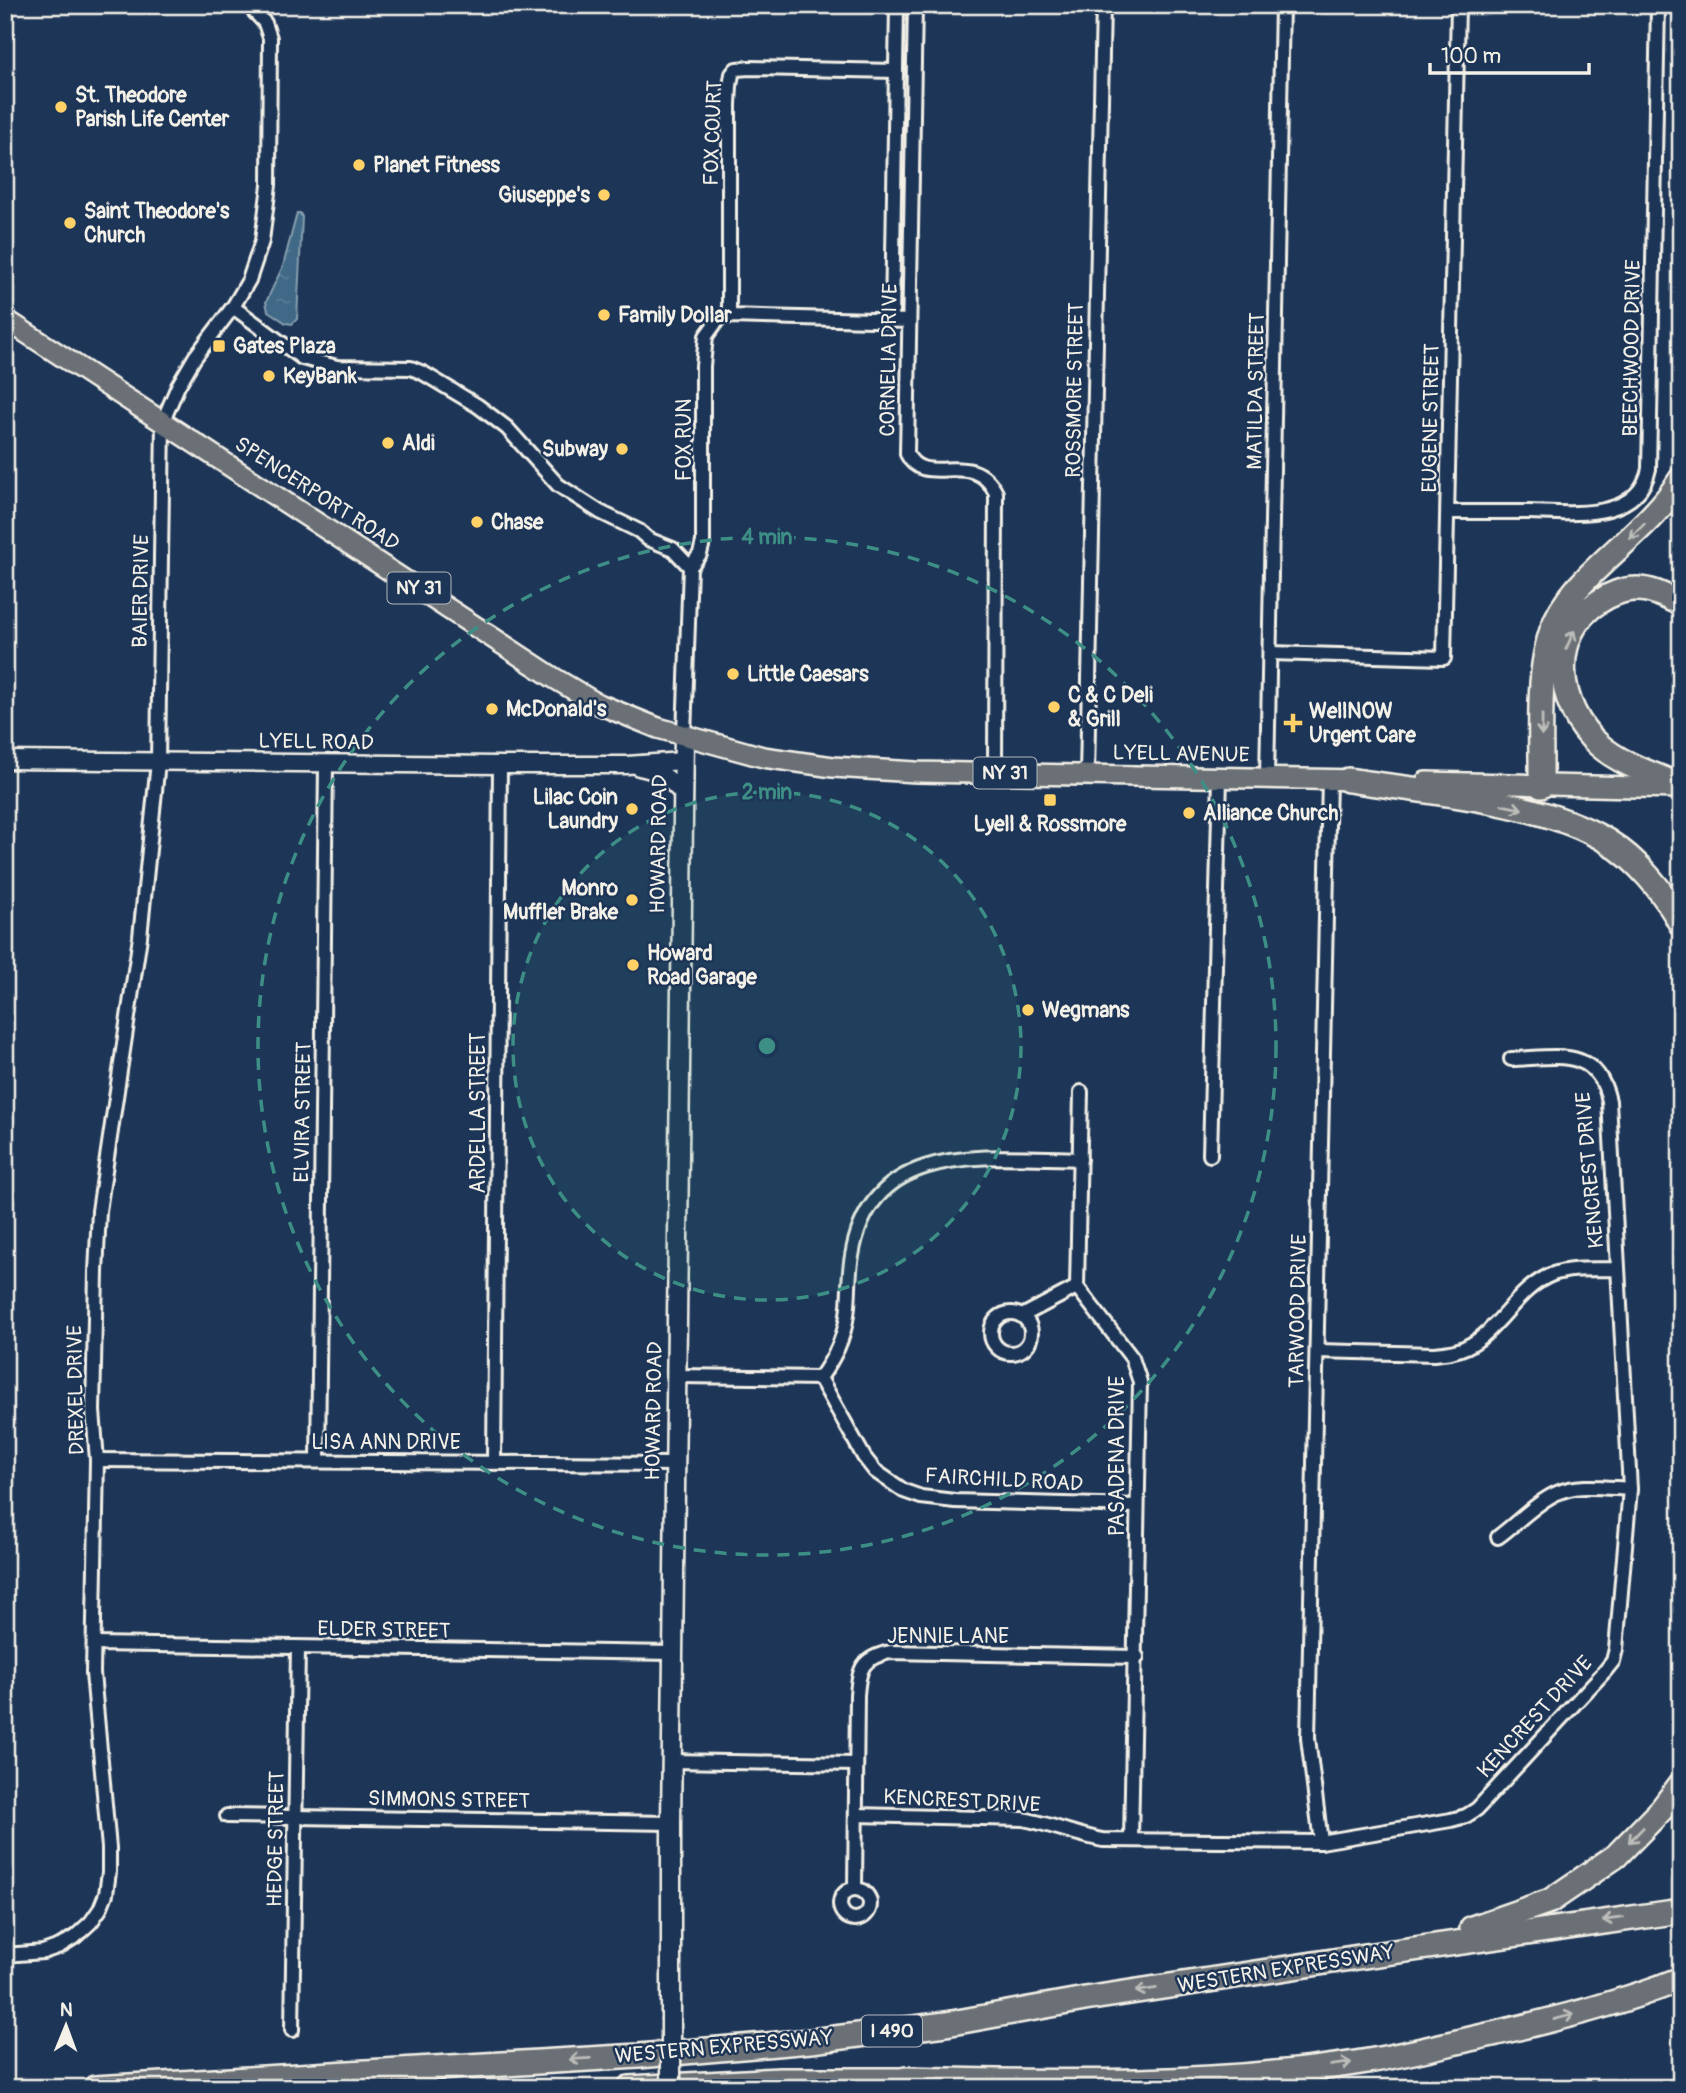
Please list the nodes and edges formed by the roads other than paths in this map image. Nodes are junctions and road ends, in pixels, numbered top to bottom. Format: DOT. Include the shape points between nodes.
graph roads {
  1 [pos="248,5"];
  2 [pos="897,5"];
  3 [pos="915,5"];
  4 [pos="1103,5"];
  5 [pos="1282,5"];
  6 [pos="1458,5"];
  7 [pos="1658,5"];
  8 [pos="896,71"];
  9 [pos="233,307"];
  10 [pos="729,316"];
  11 [pos="5,318"];
  12 [pos="892,320"];
  13 [pos="909,321"];
  14 [pos="163,421"];
  15 [pos="1681,479"];
  16 [pos="1448,512"];
  17 [pos="690,567"];
  18 [pos="1681,604"];
  19 [pos="1270,653"];
  20 [pos="684,735"];
  21 [pos="5,760"];
  22 [pos="683,761"];
  23 [pos="158,762"];
  24 [pos="326,764"];
  25 [pos="500,765"];
  26 [pos="626,765"];
  27 [pos="995,773"];
  28 [pos="1087,775"];
  29 [pos="1220,777"];
  30 [pos="1267,778"];
  31 [pos="1339,779"];
  32 [pos="1541,786"];
  33 [pos="1681,787"];
  34 [pos="682,793"];
  35 [pos="1681,924"];
  36 [pos="1511,1059"];
  37 [pos="1081,1092"];
  38 [pos="1210,1155"];
  39 [pos="1080,1159"];
  40 [pos="1617,1269"];
  41 [pos="1077,1287"];
  42 [pos="1022,1316"];
  43 [pos="1317,1351"];
  44 [pos="677,1376"];
  45 [pos="820,1378"];
  46 [pos="96,1460"];
  47 [pos="318,1461"];
  48 [pos="494,1461"];
  49 [pos="676,1464"];
  50 [pos="1630,1489"];
  51 [pos="1137,1506"];
  52 [pos="1499,1537"];
  53 [pos="94,1644"];
  54 [pos="298,1648"];
  55 [pos="673,1653"];
  56 [pos="1136,1657"];
  57 [pos="672,1761"];
  58 [pos="856,1764"];
  59 [pos="1681,1784"];
  60 [pos="856,1815"];
  61 [pos="227,1816"];
  62 [pos="296,1817"];
  63 [pos="671,1823"];
  64 [pos="1131,1840"];
  65 [pos="1321,1842"];
  66 [pos="855,1888"];
  67 [pos="1681,1911"];
  68 [pos="5,1955"];
  69 [pos="1365,1956"];
  70 [pos="1681,1979"];
  71 [pos="292,2030"];
  72 [pos="906,2079"];
  73 [pos="95,2088"];
  74 [pos="629,2088"];
  75 [pos="671,2088"];
  76 [pos="985,2088"];
  1 -- 9 [label="street" via="260,15 270,38 268,206 257,258"];
  2 -- 8 [label="street"];
  3 -- 13 [label="street, CORNELIA DRIVE"];
  4 -- 28 [label="street, ROSSMORE STREET"];
  5 -- 19 [label="street, MATILDA STREET"];
  6 -- 16 [label="street, EUGENE STREET"];
  7 -- 16 [label="street, BEECHWOOD DRIVE" via="1646,482 1627,502 1599,512"];
  8 -- 10 [label="street, FOX COURT" via="750,68 732,74"];
  8 -- 12 [label="street"];
  9 -- 14 [label="street" via="189,367"];
  9 -- 17 [label="street" via="302,358 337,367 411,368 423,373 507,428 558,485 673,549"];
  10 -- 12 [label="street"];
  10 -- 17 [label="street, FOX RUN" via="719,318 706,336 704,535 700,554"];
  11 -- 14 [label="main road, SPENCERPORT ROAD / NY 31"];
  12 -- 13 [label="street"];
  13 -- 27 [label="street, CORNELIA DRIVE" via="907,454 911,463 919,469 976,472 996,493"];
  14 -- 20 [label="main road, SPENCERPORT ROAD / NY 31" via="554,678 596,703"];
  14 -- 23 [label="street, BAIER DRIVE"];
  15 -- 32 [label="highway, one-way" via="1643,526 1569,597 1557,619 1544,678"];
  16 -- 19 [label="street, EUGENE STREET" via="1444,658"];
  17 -- 20 [label="street, FOX RUN"];
  33 -- 18 [label="highway, one-way" via="1618,760 1597,744 1574,712 1563,677 1567,640 1587,609 1609,595 1634,588"];
  19 -- 30 [label="street, MATILDA STREET"];
  20 -- 22 [label="main road, HOWARD ROAD"];
  20 -- 27 [label="main road, LYELL AVENUE / NY 31" via="763,757 833,767"];
  21 -- 23 [label="street, LYELL ROAD"];
  22 -- 26 [label="street, LYELL ROAD"];
  22 -- 34 [label="main road, HOWARD ROAD"];
  23 -- 24 [label="street, LYELL ROAD"];
  23 -- 46 [label="street, DREXEL DRIVE" via="139,937 99,1211 93,1411"];
  24 -- 25 [label="street, LYELL ROAD"];
  24 -- 47 [label="street, ELVIRA STREET"];
  25 -- 26 [label="street, LYELL ROAD"];
  25 -- 48 [label="street, ARDELLA STREET"];
  26 -- 34 [label="street, LYELL ROAD" via="658,771"];
  27 -- 28 [label="main road, LYELL AVENUE / NY 31"];
  28 -- 29 [label="main road, LYELL AVENUE / NY 31"];
  29 -- 30 [label="main road, LYELL AVENUE / NY 31"];
  29 -- 38 [label="street"];
  30 -- 31 [label="main road, LYELL AVENUE / NY 31"];
  31 -- 32 [label="main road, LYELL AVENUE / NY 31"];
  31 -- 35 [label="highway, one-way" via="1520,808 1589,831 1646,874"];
  31 -- 43 [label="street, TARWOOD DRIVE"];
  32 -- 33 [label="main road, LYELL AVENUE / NY 31"];
  34 -- 44 [label="main road, HOWARD ROAD"];
  36 -- 40 [label="street, KENCREST DRIVE" via="1564,1056 1579,1060 1592,1067 1605,1085"];
  37 -- 39 [label="street"];
  39 -- 41 [label="street"];
  39 -- 45 [label="street" via="946,1160 892,1184 872,1203 860,1224 842,1338"];
  40 -- 43 [label="street" via="1566,1270 1541,1280 1475,1341 1452,1352"];
  40 -- 50 [label="street, KENCREST DRIVE"];
  41 -- 42 [label="street"];
  41 -- 51 [label="street, PASADENA DRIVE" via="1137,1368"];
  43 -- 65 [label="street, TARWOOD DRIVE" via="1308,1738"];
  44 -- 45 [label="street"];
  44 -- 49 [label="main road, HOWARD ROAD"];
  45 -- 51 [label="street, FAIRCHILD ROAD" via="864,1457 904,1492 946,1501"];
  46 -- 47 [label="street, LISA ANN DRIVE"];
  46 -- 53 [label="street, DREXEL DRIVE"];
  47 -- 48 [label="street, LISA ANN DRIVE"];
  48 -- 49 [label="street, LISA ANN DRIVE"];
  49 -- 55 [label="main road, HOWARD ROAD"];
  50 -- 52 [label="street" via="1575,1488 1557,1493"];
  50 -- 65 [label="street, KENCREST DRIVE" via="1616,1649 1605,1671 1477,1809 1451,1821"];
  51 -- 56 [label="street, PASADENA DRIVE"];
  53 -- 54 [label="street, ELDER STREET"];
  53 -- 68 [label="street, DREXEL DRIVE" via="109,1848 106,1894 91,1922 60,1946"];
  54 -- 55 [label="street, ELDER STREET"];
  54 -- 62 [label="street, HEDGE STREET"];
  55 -- 57 [label="main road, HOWARD ROAD"];
  56 -- 58 [label="street, JENNIE LANE" via="890,1652 873,1656 858,1676"];
  56 -- 64 [label="street, PASADENA DRIVE"];
  57 -- 58 [label="street"];
  57 -- 63 [label="main road, HOWARD ROAD"];
  58 -- 60 [label="street"];
  59 -- 69 [label="highway, one-way" via="1616,1856 1550,1901 1458,1933"];
  60 -- 64 [label="street, KENCREST DRIVE" via="1023,1819 1079,1836"];
  60 -- 66 [label="street"];
  61 -- 62 [label="street, SIMMONS STREET"];
  62 -- 63 [label="street, SIMMONS STREET"];
  62 -- 71 [label="street, HEDGE STREET"];
  63 -- 75 [label="main road, HOWARD ROAD, bridge"];
  64 -- 65 [label="street, KENCREST DRIVE"];
  67 -- 69 [label="highway, WESTERN EXPRESSWAY / I 490, one-way"];
  69 -- 73 [label="highway, WESTERN EXPRESSWAY / I 490, one-way" via="946,2024 811,2041 639,2056"];
  72 -- 70 [label="highway, one-way" via="1142,2080 1318,2067 1553,2020 1640,1996"];
  72 -- 74 [label="highway, WESTERN EXPRESSWAY"];
  72 -- 76 [label="highway, WESTERN EXPRESSWAY"];
}
